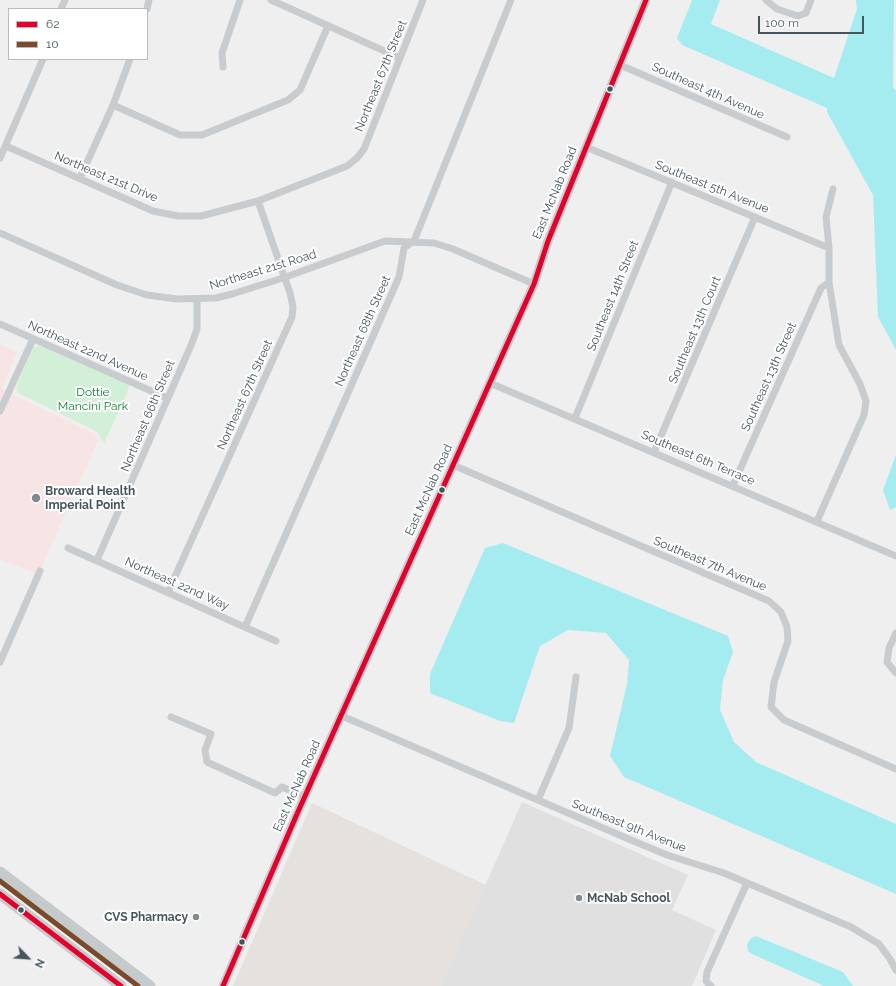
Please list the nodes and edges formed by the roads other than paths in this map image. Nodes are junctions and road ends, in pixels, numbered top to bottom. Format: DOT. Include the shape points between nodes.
graph roads {
  1 [pos="240,0"];
  2 [pos="271,0"];
  3 [pos="423,0"];
  4 [pos="512,0"];
  5 [pos="646,0"];
  6 [pos="766,0"];
  7 [pos="811,0"];
  8 [pos="328,26"];
  9 [pos="400,58"];
  10 [pos="43,60"];
  11 [pos="130,60"];
  12 [pos="620,65"];
  13 [pos="223,68"];
  14 [pos="113,105"];
  15 [pos="787,137"];
  16 [pos="6,146"];
  17 [pos="586,147"];
  18 [pos="0,158"];
  19 [pos="357,158"];
  20 [pos="80,178"];
  21 [pos="672,182"];
  22 [pos="833,189"];
  23 [pos="258,201"];
  24 [pos="755,217"];
  25 [pos="0,233"];
  26 [pos="414,241"];
  27 [pos="829,248"];
  28 [pos="284,278"];
  29 [pos="829,282"];
  30 [pos="534,284"];
  31 [pos="197,299"];
  32 [pos="0,324"];
  33 [pos="33,338"];
  34 [pos="490,383"];
  35 [pos="167,398"];
  36 [pos="0,411"];
  37 [pos="575,418"];
  38 [pos="654,452"];
  39 [pos="453,465"];
  40 [pos="733,485"];
  41 [pos="817,521"];
  42 [pos="68,548"];
  43 [pos="896,556"];
  44 [pos="97,560"];
  45 [pos="40,571"];
  46 [pos="168,592"];
  47 [pos="245,627"];
  48 [pos="896,633"];
  49 [pos="276,641"];
  50 [pos="0,662"];
  51 [pos="894,672"];
  52 [pos="576,677"];
  53 [pos="342,716"];
  54 [pos="171,717"];
  55 [pos="896,769"];
  56 [pos="305,797"];
  57 [pos="538,800"];
  58 [pos="0,872"];
  59 [pos="747,883"];
  60 [pos="0,894"];
  61 [pos="21,909"];
  62 [pos="52,912"];
  63 [pos="45,928"];
  64 [pos="76,930"];
  65 [pos="896,970"];
  66 [pos="709,984"];
  67 [pos="121,986"];
  68 [pos="150,986"];
  69 [pos="223,986"];
  1 -- 13 [label="street" via="222,54"];
  2 -- 8 [label="street"];
  3 -- 9 [label="street, Northeast 67th Street"];
  4 -- 26 [label="street, Northeast 68th Street"];
  5 -- 12 [label="street, East McNab Road"];
  6 -- 7 [label="street" via="777,9 798,16 806,13"];
  8 -- 9 [label="street"];
  8 -- 14 [label="street" via="300,90 288,100 202,134 180,135"];
  9 -- 19 [label="street, Northeast 67th Street" via="364,149"];
  10 -- 16 [label="street"];
  11 -- 14 [label="street"];
  12 -- 15 [label="street, Southeast 4th Avenue"];
  12 -- 17 [label="street, East McNab Road"];
  14 -- 20 [label="street"];
  16 -- 18 [label="street"];
  16 -- 20 [label="street, Northeast 21st Drive"];
  17 -- 21 [label="street, Southeast 5th Avenue"];
  17 -- 30 [label="street, East McNab Road" via="548,241"];
  19 -- 23 [label="street, Northeast 21st Drive" via="347,166"];
  20 -- 23 [label="street, Northeast 21st Drive" via="153,211 178,216 201,216"];
  21 -- 24 [label="street, Southeast 5th Avenue"];
  21 -- 37 [label="street, Southeast 14th Street"];
  22 -- 27 [label="street" via="826,217"];
  23 -- 28 [label="street, Northeast 67th Street"];
  24 -- 27 [label="street, Southeast 5th Avenue"];
  24 -- 38 [label="street, Southeast 13th Court"];
  25 -- 31 [label="street, Northeast 21st Road" via="117,285 147,295"];
  26 -- 28 [label="street, Northeast 21st Road" via="385,241"];
  26 -- 30 [label="street, Northeast 21st Road" via="434,243 453,249"];
  26 -- 47 [label="street, Northeast 68th Street" via="404,248 399,277"];
  27 -- 29 [label="street"];
  28 -- 31 [label="street, Northeast 21st Road" via="216,298"];
  28 -- 46 [label="street, Northeast 67th Street" via="293,307 292,317"];
  29 -- 40 [label="street, Southeast 13th Street" via="821,288"];
  29 -- 41 [label="street" via="839,345 866,401 864,415"];
  30 -- 34 [label="street, East McNab Road"];
  31 -- 35 [label="street, Northeast 66th Street" via="197,329"];
  32 -- 33 [label="street, Northeast 22nd Avenue"];
  33 -- 35 [label="street, Northeast 22nd Avenue"];
  33 -- 36 [label="street"];
  34 -- 37 [label="street, Southeast 6th Terrace"];
  34 -- 39 [label="street, East McNab Road"];
  35 -- 44 [label="street, Northeast 66th Street"];
  37 -- 38 [label="street, Southeast 6th Terrace"];
  38 -- 40 [label="street, Southeast 6th Terrace"];
  39 -- 53 [label="street, East McNab Road"];
  39 -- 55 [label="street, Southeast 7th Avenue" via="769,601 781,612 787,627 788,641 774,682 771,707 784,720"];
  40 -- 41 [label="street, Southeast 6th Terrace"];
  41 -- 43 [label="street, Southeast 6th Terrace"];
  42 -- 44 [label="street, Northeast 22nd Way"];
  44 -- 46 [label="street, Northeast 22nd Way"];
  45 -- 50 [label="street"];
  46 -- 47 [label="street, Northeast 22nd Way"];
  47 -- 49 [label="street, Northeast 22nd Way"];
  48 -- 51 [label="street" via="889,648 887,662"];
  52 -- 57 [label="street" via="569,728"];
  53 -- 56 [label="street, East McNab Road"];
  53 -- 57 [label="street, Southeast 9th Avenue"];
  54 -- 56 [label="street" via="211,734 205,750 207,762 275,793 282,787"];
  56 -- 69 [label="street, East McNab Road"];
  57 -- 59 [label="street, Southeast 9th Avenue" via="667,855"];
  58 -- 62 [label="main road"];
  59 -- 65 [label="street, Southeast 9th Avenue" via="867,935 879,944"];
  59 -- 66 [label="street" via="707,972"];
  60 -- 61 [label="main road"];
  61 -- 62 [label="main road" via="38,914"];
  61 -- 63 [label="main road"];
  62 -- 64 [label="main road"];
  63 -- 64 [label="main road" via="58,926"];
  63 -- 67 [label="main road"];
  64 -- 68 [label="main road"];
}
